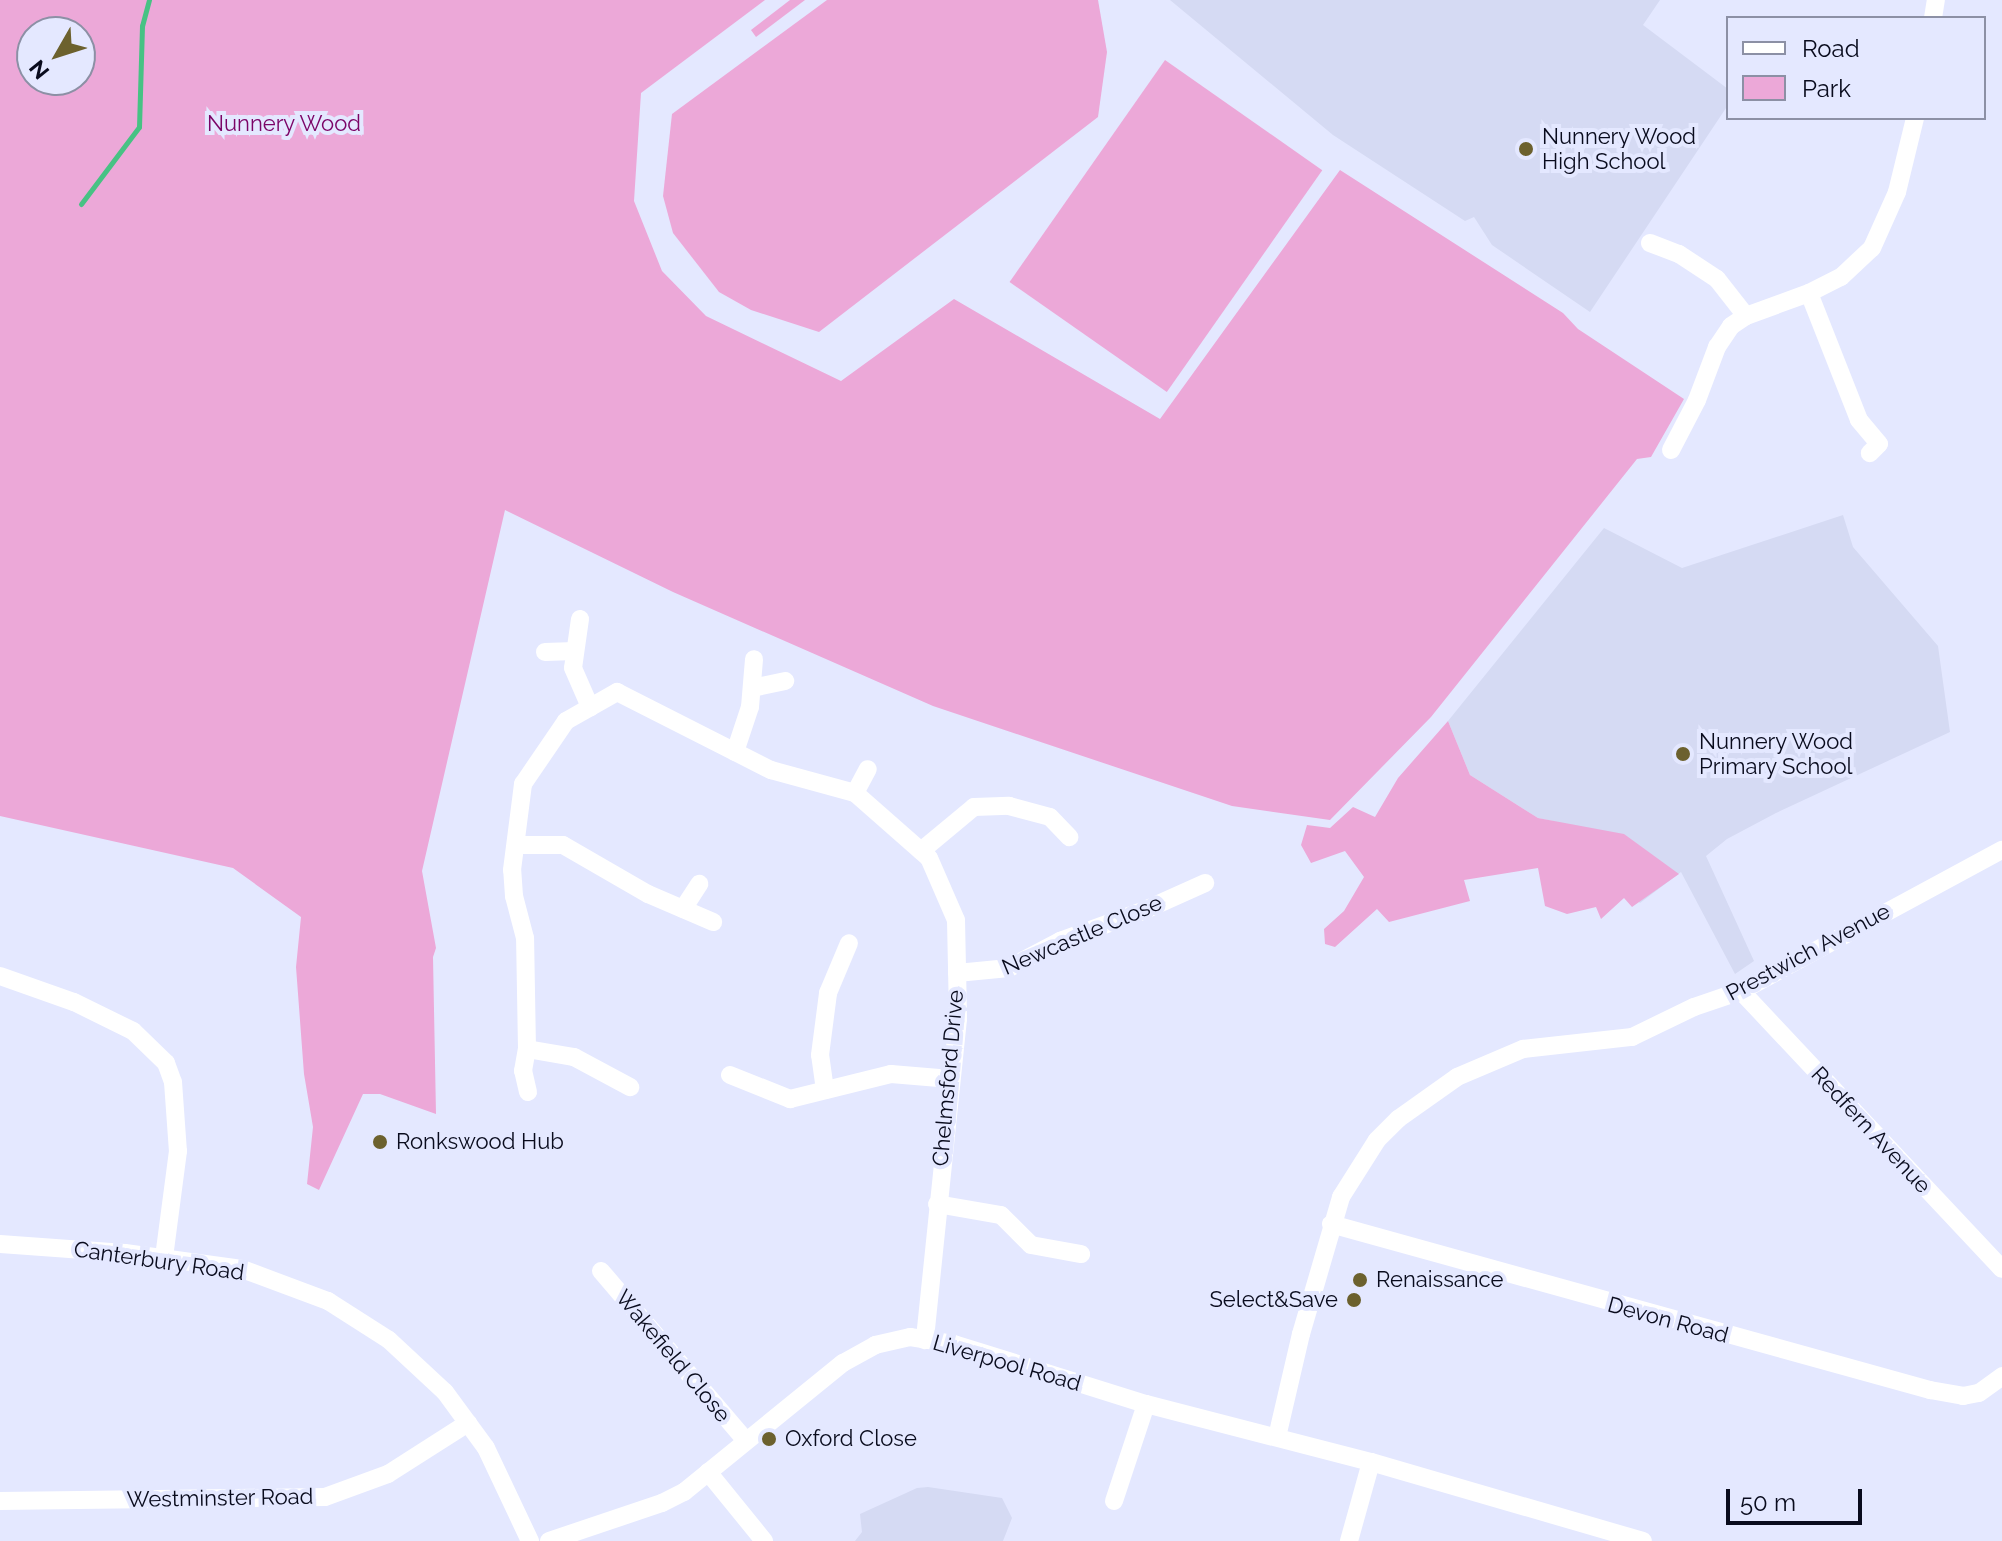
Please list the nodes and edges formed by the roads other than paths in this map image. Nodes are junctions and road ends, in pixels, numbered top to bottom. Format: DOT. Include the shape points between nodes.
graph roads {
  1 [pos="1915,120"];
  2 [pos="1650,243"];
  3 [pos="1809,293"];
  4 [pos="1746,316"];
  5 [pos="1671,450"];
  6 [pos="1870,453"];
  7 [pos="580,619"];
  8 [pos="575,651"];
  9 [pos="545,652"];
  10 [pos="754,659"];
  11 [pos="785,681"];
  12 [pos="752,688"];
  13 [pos="590,707"];
  14 [pos="735,752"];
  15 [pos="868,769"];
  16 [pos="855,793"];
  17 [pos="1069,837"];
  18 [pos="516,845"];
  19 [pos="2002,850"];
  20 [pos="921,851"];
  21 [pos="1205,883"];
  22 [pos="699,884"];
  23 [pos="683,909"];
  24 [pos="713,922"];
  25 [pos="849,943"];
  26 [pos="957,973"];
  27 [pos="0,976"];
  28 [pos="1741,991"];
  29 [pos="527,1049"];
  30 [pos="730,1075"];
  31 [pos="951,1079"];
  32 [pos="630,1087"];
  33 [pos="825,1090"];
  34 [pos="528,1092"];
  35 [pos="937,1204"];
  36 [pos="1331,1224"];
  37 [pos="0,1244"];
  38 [pos="1081,1254"];
  39 [pos="164,1257"];
  40 [pos="2002,1269"];
  41 [pos="601,1271"];
  42 [pos="925,1340"];
  43 [pos="2002,1376"];
  44 [pos="1146,1404"];
  45 [pos="468,1423"];
  46 [pos="1277,1437"];
  47 [pos="746,1441"];
  48 [pos="1371,1462"];
  49 [pos="708,1472"];
  50 [pos="0,1501"];
  51 [pos="1114,1501"];
  52 [pos="530,1541"];
  53 [pos="549,1541"];
  54 [pos="764,1541"];
  55 [pos="1349,1541"];
  56 [pos="1643,1541"];
  1 -- 3 [label="street" via="1897,192 1872,248 1853,269"];
  2 -- 4 [label="street" via="1679,254 1717,279"];
  3 -- 4 [label="street"];
  3 -- 6 [label="street" via="1859,420 1879,444"];
  4 -- 5 [label="street" via="1731,326 1717,347"];
  7 -- 8 [label="street"];
  8 -- 9 [label="street"];
  8 -- 13 [label="street" via="573,668"];
  10 -- 12 [label="street"];
  11 -- 12 [label="street"];
  12 -- 14 [label="street"];
  13 -- 14 [label="street, Chelmsford Drive" via="617,692"];
  13 -- 18 [label="street, Chelmsford Drive" via="566,721 523,784"];
  14 -- 16 [label="street, Chelmsford Drive" via="771,770"];
  15 -- 16 [label="street"];
  16 -- 20 [label="street, Chelmsford Drive"];
  17 -- 20 [label="street" via="1050,817 1009,806 974,807"];
  18 -- 23 [label="street" via="563,845"];
  18 -- 29 [label="street, Chelmsford Drive" via="512,870 525,938"];
  19 -- 28 [label="street, Prestwich Avenue"];
  20 -- 26 [label="street, Chelmsford Drive" via="956,920"];
  21 -- 26 [label="street, Newcastle Close" via="1060,941 1009,968"];
  22 -- 23 [label="street"];
  23 -- 24 [label="street"];
  25 -- 33 [label="street" via="828,993 820,1055"];
  26 -- 31 [label="street, Chelmsford Drive"];
  27 -- 39 [label="street" via="74,1002 133,1031 166,1063 173,1082 178,1151"];
  28 -- 36 [label="street, Prestwich Avenue" via="1632,1037 1523,1049 1457,1077 1377,1140 1341,1197"];
  28 -- 40 [label="street, Redfern Avenue"];
  29 -- 32 [label="street" via="574,1057"];
  29 -- 34 [label="street, Chelmsford Drive" via="523,1071"];
  30 -- 33 [label="street" via="790,1099"];
  31 -- 33 [label="street" via="891,1074"];
  31 -- 35 [label="street, Chelmsford Drive"];
  35 -- 38 [label="street" via="1001,1215 1031,1245"];
  35 -- 42 [label="street, Chelmsford Drive"];
  36 -- 43 [label="street, Devon Road" via="1930,1390 1979,1393"];
  36 -- 46 [label="street, Prestwich Avenue"];
  37 -- 39 [label="street, Canterbury Road"];
  39 -- 45 [label="street, Canterbury Road" via="242,1269 328,1301 389,1340 445,1392"];
  41 -- 47 [label="street, Wakefield Close"];
  42 -- 44 [label="street, Liverpool Road" via="954,1344"];
  42 -- 47 [label="street, Liverpool Road" via="910,1337 843,1363"];
  44 -- 46 [label="street, Liverpool Road"];
  44 -- 51 [label="street"];
  45 -- 50 [label="street, Westminster Road" via="388,1474 325,1497"];
  45 -- 52 [label="street, Canterbury Road" via="486,1448"];
  46 -- 48 [label="street, Liverpool Road"];
  47 -- 49 [label="street, Liverpool Road"];
  48 -- 55 [label="street"];
  48 -- 56 [label="street, Liverpool Road"];
  49 -- 53 [label="street, Liverpool Road" via="662,1503"];
  49 -- 54 [label="street"];
}
